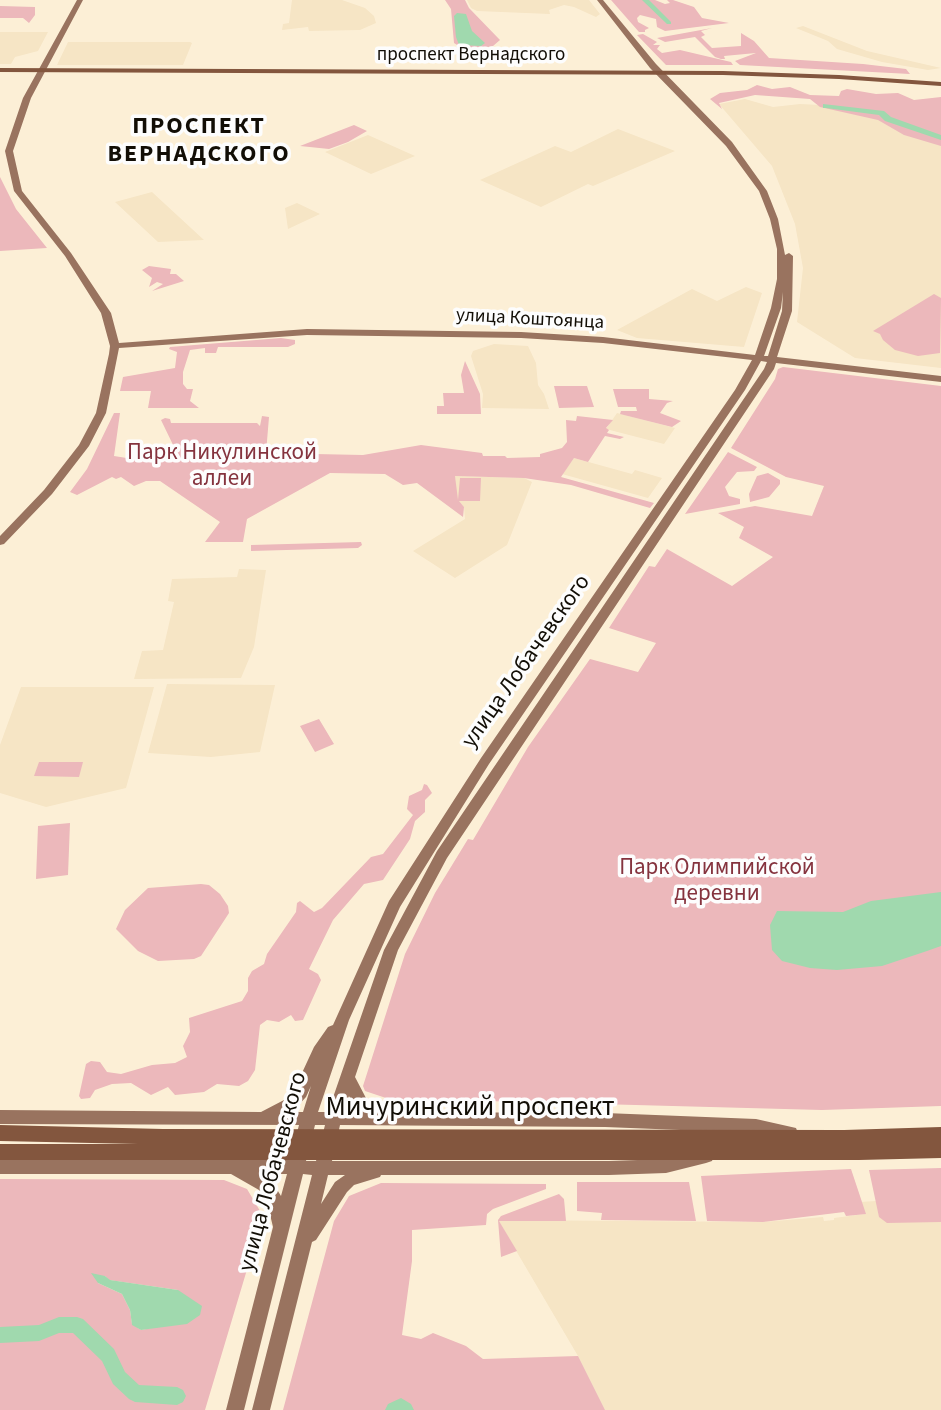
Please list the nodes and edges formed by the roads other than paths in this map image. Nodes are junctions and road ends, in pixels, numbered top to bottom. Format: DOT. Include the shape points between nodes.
graph roads {
  1 [pos="80,0"];
  2 [pos="600,0"];
  3 [pos="607,0"];
  4 [pos="0,68"];
  5 [pos="44,68"];
  6 [pos="663,71"];
  7 [pos="941,82"];
  8 [pos="778,344"];
  9 [pos="115,346"];
  10 [pos="765,359"];
  11 [pos="804,363"];
  12 [pos="941,379"];
  13 [pos="0,542"];
  14 [pos="342,1020"];
  15 [pos="348,1078"];
  16 [pos="0,1117"];
  17 [pos="261,1117"];
  18 [pos="212,1118"];
  19 [pos="402,1118"];
  20 [pos="309,1119"];
  21 [pos="335,1119"];
  22 [pos="424,1119"];
  23 [pos="0,1133"];
  24 [pos="941,1135"];
  25 [pos="805,1136"];
  26 [pos="162,1144"];
  27 [pos="464,1145"];
  28 [pos="941,1150"];
  29 [pos="0,1152"];
  30 [pos="723,1153"];
  31 [pos="0,1167"];
  32 [pos="230,1167"];
  33 [pos="202,1168"];
  34 [pos="297,1168"];
  35 [pos="322,1168"];
  36 [pos="382,1168"];
  37 [pos="422,1168"];
  38 [pos="282,1230"];
  39 [pos="302,1251"];
  40 [pos="235,1410"];
  41 [pos="261,1410"];
  1 -- 5 [label="main road"];
  2 -- 6 [label="main road, улица Лобачевского"];
  3 -- 6 [label="main road, улица Лобачевского"];
  4 -- 5 [label="main road, проспект Вернадского"];
  5 -- 6 [label="main road, проспект Вернадского"];
  5 -- 9 [label="main road" via="10,144 15,182 100,302"];
  6 -- 7 [label="main road, проспект Вернадского"];
  6 -- 8 [label="main road, улица Лобачевского" via="744,154 775,203 790,268 787,311"];
  6 -- 10 [label="main road, улица Лобачевского" via="742,161 763,191 774,219 781,279"];
  8 -- 10 [label="main road, улица Лобачевского"];
  8 -- 11 [label="main road" via="783,354"];
  9 -- 10 [label="main road, улица Коштоянца" via="252,335 397,331 603,340"];
  9 -- 13 [label="main road" via="105,400 84,446"];
  10 -- 11 [label="main road, улица Коштоянца"];
  10 -- 14 [label="main road, улица Лобачевского" via="426,850 394,905"];
  10 -- 15 [label="main road, улица Лобачевского" via="653,542 442,855 391,950"];
  11 -- 12 [label="main road, улица Коштоянца"];
  14 -- 17 [label="main road" via="319,1051 301,1092 280,1110"];
  14 -- 20 [label="main road, улица Лобачевского"];
  15 -- 19 [label="main road" via="366,1109"];
  15 -- 21 [label="main road, улица Лобачевского"];
  16 -- 18 [label="main road"];
  17 -- 18 [label="main road"];
  17 -- 20 [label="main road"];
  18 -- 33 [label="main road" via="230,1131 233,1142 227,1152"];
  19 -- 21 [label="main road"];
  19 -- 22 [label="main road"];
  20 -- 21 [label="main road"];
  20 -- 34 [label="main road, улица Лобачевского"];
  21 -- 35 [label="main road, улица Лобачевского"];
  22 -- 25 [label="main road" via="756,1126"];
  22 -- 37 [label="main road" via="403,1127 395,1142 403,1158"];
  23 -- 26 [label="main road, Мичуринский проспект"];
  24 -- 25 [label="main road, Мичуринский проспект"];
  25 -- 27 [label="main road, Мичуринский проспект"];
  26 -- 27 [label="main road, Мичуринский проспект"];
  26 -- 29 [label="main road, Мичуринский проспект"];
  27 -- 30 [label="main road, Мичуринский проспект"];
  28 -- 30 [label="main road, Мичуринский проспект"];
  30 -- 37 [label="main road" via="654,1166"];
  31 -- 33 [label="main road"];
  32 -- 33 [label="main road"];
  32 -- 34 [label="main road"];
  32 -- 38 [label="main road" via="265,1185 275,1200"];
  34 -- 35 [label="main road"];
  34 -- 38 [label="main road, улица Лобачевского"];
  35 -- 36 [label="main road"];
  35 -- 39 [label="main road, улица Лобачевского"];
  36 -- 37 [label="main road"];
  36 -- 39 [label="main road" via="341,1187"];
  38 -- 40 [label="main road, улица Лобачевского"];
  39 -- 41 [label="main road, улица Лобачевского"];
}
